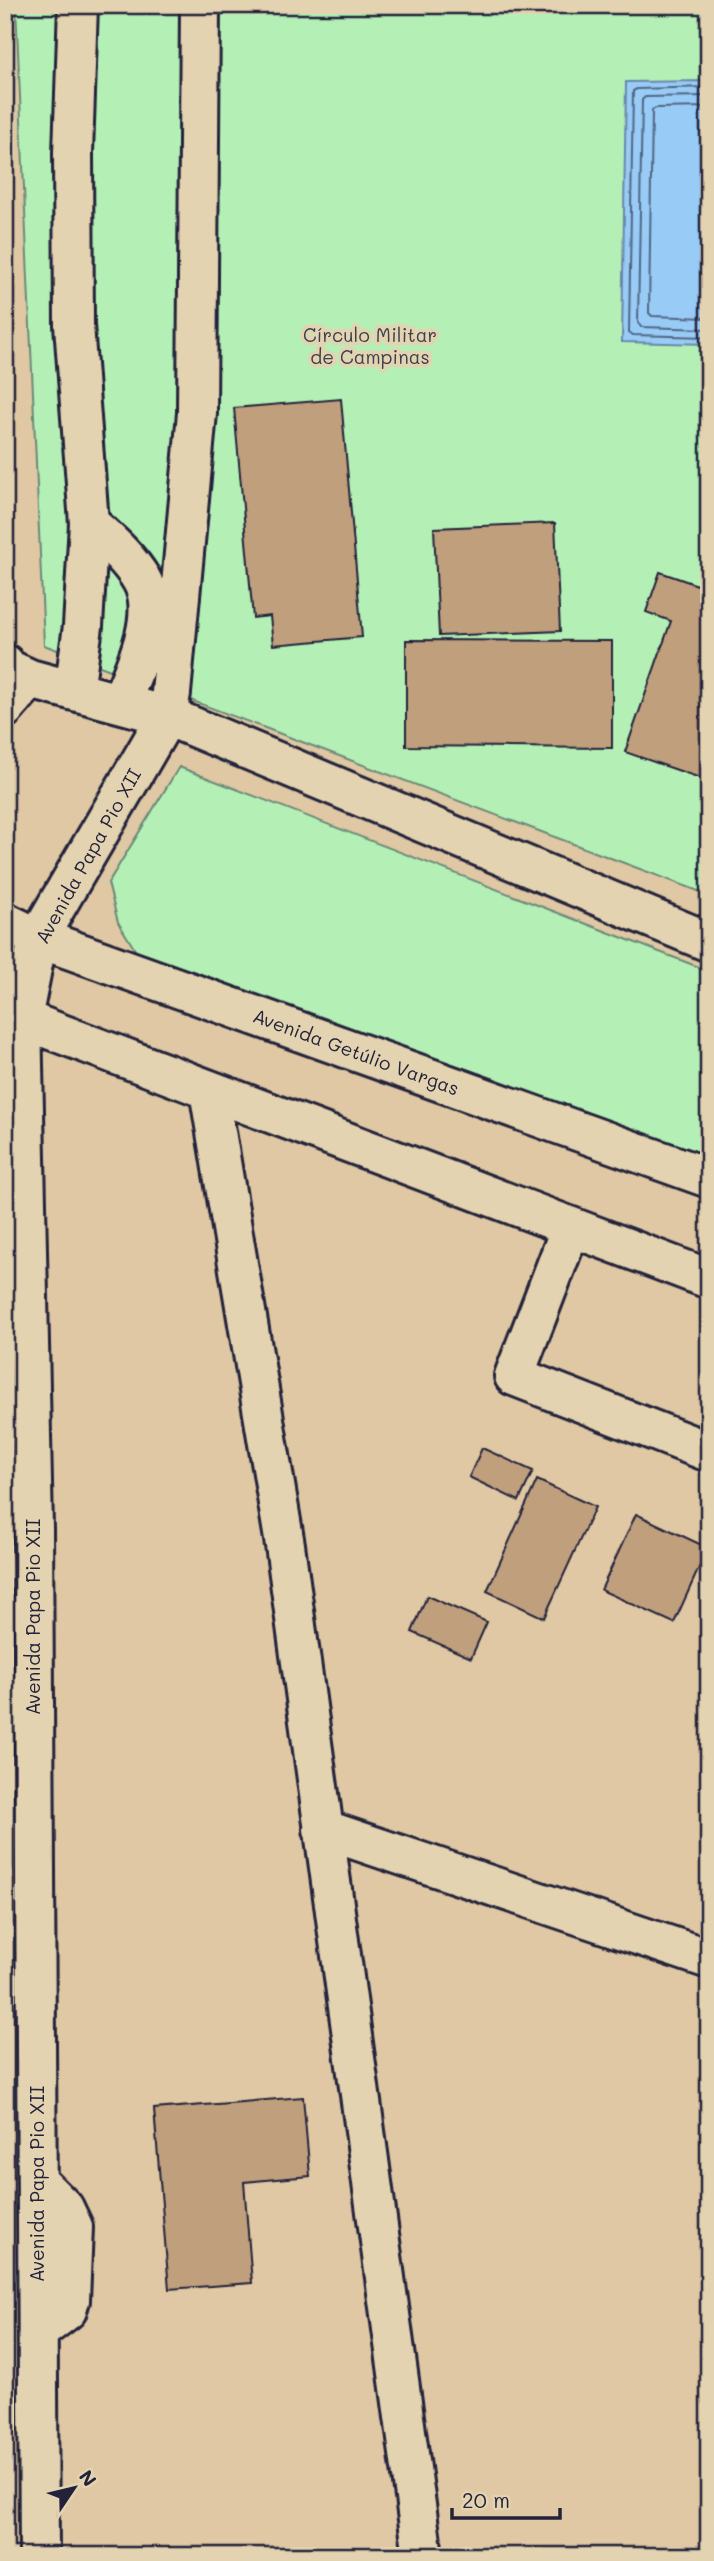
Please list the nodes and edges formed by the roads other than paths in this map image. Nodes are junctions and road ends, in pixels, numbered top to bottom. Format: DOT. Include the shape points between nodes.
graph roads {
  1 [pos="78,5"];
  2 [pos="200,5"];
  3 [pos="89,523"];
  4 [pos="18,672"];
  5 [pos="74,691"];
  6 [pos="120,703"];
  7 [pos="5,708"];
  8 [pos="167,716"];
  9 [pos="21,930"];
  10 [pos="709,942"];
  11 [pos="22,1019"];
  12 [pos="209,1090"];
  13 [pos="709,1178"];
  14 [pos="571,1227"];
  15 [pos="709,1279"];
  16 [pos="709,1452"];
  17 [pos="19,1528"];
  18 [pos="323,1829"];
  19 [pos="709,1959"];
  20 [pos="21,2059"];
  21 [pos="39,2556"];
  22 [pos="423,2556"];
  1 -- 3 [label="street" via="74,325"];
  2 -- 8 [label="street" via="197,413"];
  3 -- 5 [label="street"];
  3 -- 6 [label="street" via="129,562 143,581 150,602 142,646"];
  4 -- 5 [label="street"];
  4 -- 7 [label="street"];
  5 -- 6 [label="street"];
  6 -- 8 [label="street"];
  8 -- 9 [label="street, Avenida Papa Pio XII"];
  8 -- 10 [label="street"];
  9 -- 11 [label="street, Avenida Papa Pio XII"];
  9 -- 13 [label="street, Avenida Getúlio Vargas"];
  11 -- 12 [label="street"];
  11 -- 17 [label="street, Avenida Papa Pio XII"];
  12 -- 14 [label="street"];
  12 -- 18 [label="street" via="285,1545"];
  14 -- 15 [label="street"];
  14 -- 16 [label="street" via="514,1376"];
  17 -- 20 [label="street, Avenida Papa Pio XII"];
  18 -- 19 [label="street"];
  18 -- 22 [label="street"];
  20 -- 21 [label="street, Avenida Papa Pio XII" via="37,2181"];
}
